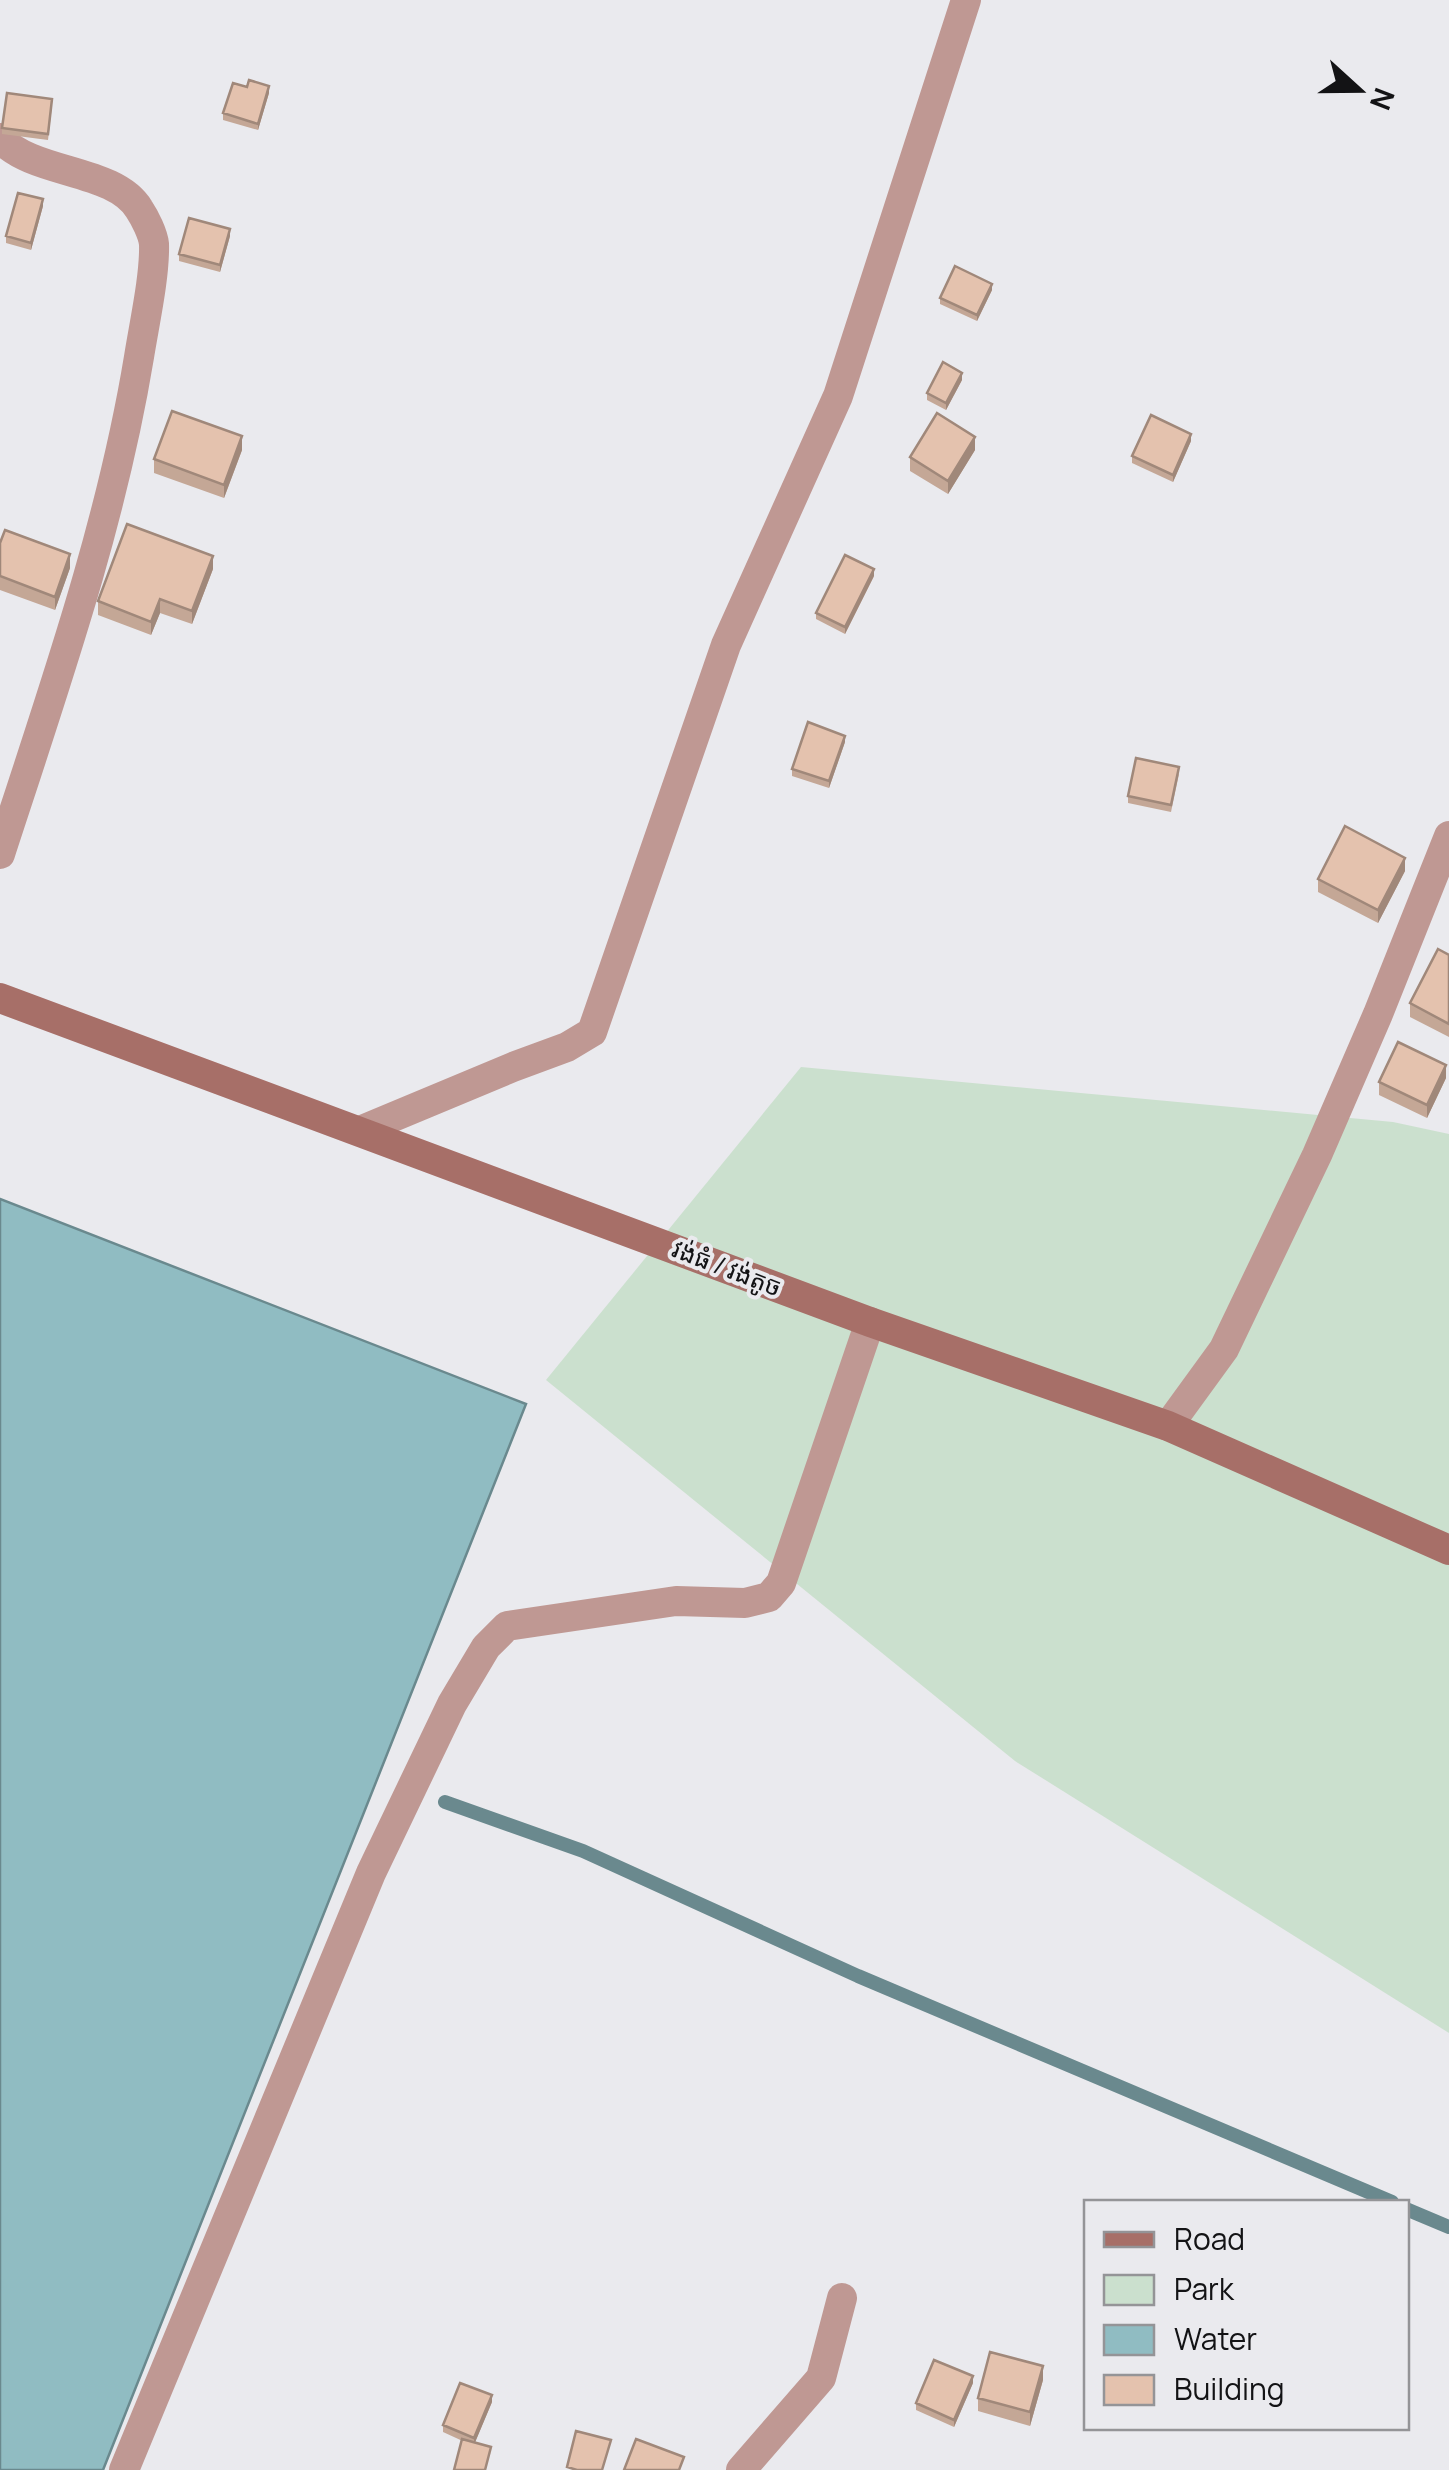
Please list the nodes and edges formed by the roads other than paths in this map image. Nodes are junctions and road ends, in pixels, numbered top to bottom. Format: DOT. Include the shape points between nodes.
graph roads {
  1 [pos="966,0"];
  2 [pos="0,138"];
  3 [pos="1449,836"];
  4 [pos="0,854"];
  5 [pos="0,998"];
  6 [pos="362,1130"];
  7 [pos="870,1322"];
  8 [pos="1168,1426"];
  9 [pos="1449,1550"];
  10 [pos="842,2298"];
  11 [pos="124,2470"];
  12 [pos="741,2470"];
  1 -- 6 [label="street" via="838,396 726,646 592,1032 568,1048"];
  2 -- 4 [label="street" via="10,149 108,184 137,206 154,241 124,445"];
  3 -- 8 [label="street" via="1317,1155 1224,1348"];
  5 -- 6 [label="main road, វង់ធំ / វង់តូច"];
  6 -- 7 [label="main road, វង់ធំ / វង់តូច"];
  7 -- 8 [label="main road, វង់ធំ / វង់តូច"];
  7 -- 11 [label="street" via="781,1583 770,1596 676,1600 507,1626 486,1647 371,1873"];
  8 -- 9 [label="main road, វង់ធំ / វង់តូច"];
  10 -- 12 [label="street" via="821,2378"];
}
